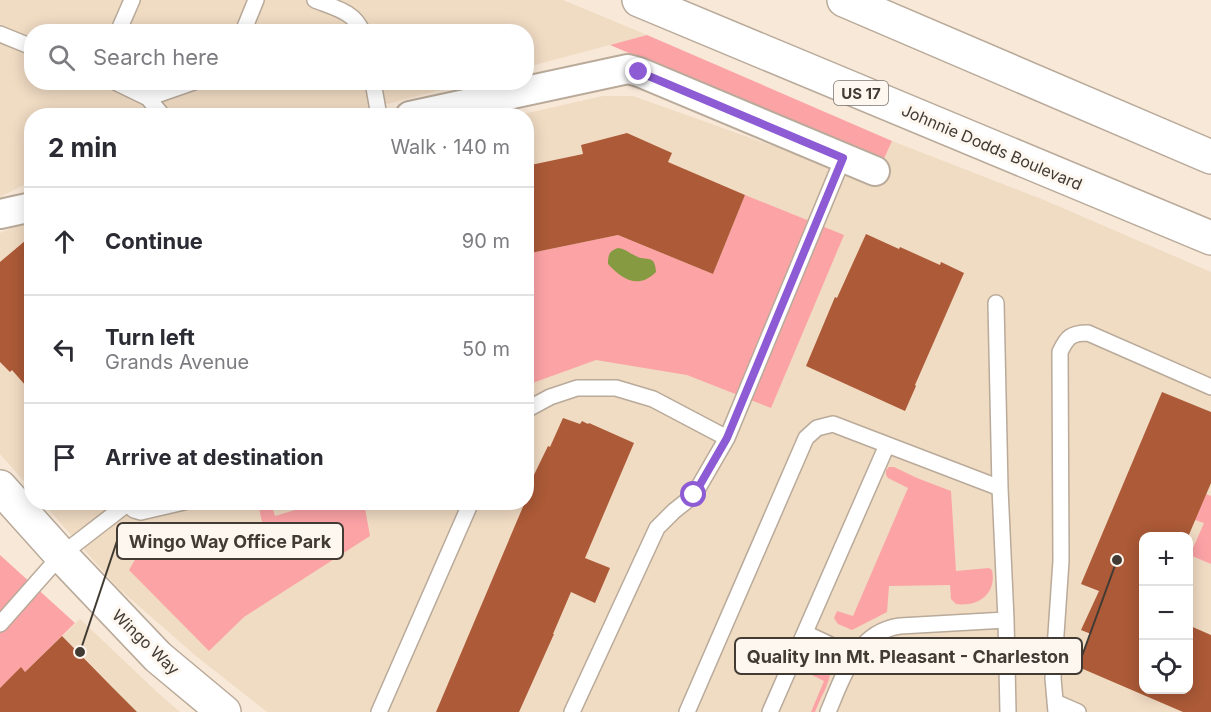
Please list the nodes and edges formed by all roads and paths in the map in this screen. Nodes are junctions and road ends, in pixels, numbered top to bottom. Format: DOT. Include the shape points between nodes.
graph roads {
  1 [pos="132,0"];
  2 [pos="256,0"];
  3 [pos="315,0"];
  4 [pos="639,0"];
  5 [pos="844,0"];
  6 [pos="122,24"];
  7 [pos="246,24"];
  8 [pos="359,24"];
  9 [pos="0,34"];
  10 [pos="24,44"];
  11 [pos="534,89"];
  12 [pos="132,90"];
  13 [pos="171,90"];
  14 [pos="374,90"];
  15 [pos="531,90"];
  16 [pos="148,98"];
  17 [pos="156,108"];
  18 [pos="378,108"];
  19 [pos="447,108"];
  20 [pos="1211,157"];
  21 [pos="843,158"];
  22 [pos="875,171"];
  23 [pos="24,209"];
  24 [pos="0,214"];
  25 [pos="1157,215"];
  26 [pos="1211,216"];
  27 [pos="1211,238"];
  28 [pos="996,303"];
  29 [pos="1211,387"];
  30 [pos="534,406"];
  31 [pos="727,438"];
  32 [pos="887,445"];
  33 [pos="0,487"];
  34 [pos="1000,488"];
  35 [pos="118,510"];
  36 [pos="134,510"];
  37 [pos="150,510"];
  38 [pos="467,510"];
  39 [pos="61,555"];
  40 [pos="1006,620"];
  41 [pos="0,624"];
  42 [pos="805,633"];
  43 [pos="854,656"];
  44 [pos="1056,707"];
  45 [pos="224,712"];
  46 [pos="379,712"];
  47 [pos="572,712"];
  48 [pos="687,712"];
  49 [pos="770,712"];
  50 [pos="828,712"];
  51 [pos="1008,712"];
  52 [pos="1078,712"];
  1 -- 6 [label="lane"];
  2 -- 7 [label="lane"];
  3 -- 8 [label="lane" via="351,15"];
  4 -- 25 [label="main road, Johnnie Dodds Boulevard / US 17"];
  5 -- 20 [label="main road"];
  9 -- 10 [label="lane"];
  11 -- 21 [label="street" via="628,69"];
  12 -- 16 [label="lane"];
  13 -- 16 [label="lane"];
  14 -- 18 [label="lane"];
  15 -- 19 [label="street"];
  16 -- 17 [label="lane"];
  21 -- 22 [label="street"];
  21 -- 31 [label="lane"];
  23 -- 24 [label="street"];
  25 -- 26 [label="main road"];
  25 -- 27 [label="main road, Johnnie Dodds Boulevard / US 17"];
  28 -- 34 [label="lane"];
  29 -- 44 [label="lane" via="1088,333 1074,333 1064,342 1060,352 1061,561 1053,678"];
  30 -- 31 [label="lane" via="577,388 616,388 653,399"];
  31 -- 47 [label="lane" via="694,495 657,528"];
  32 -- 34 [label="lane"];
  32 -- 42 [label="lane"];
  32 -- 48 [label="lane" via="833,424 817,428 806,438"];
  33 -- 39 [label="main road, Wingo Way"];
  34 -- 40 [label="lane"];
  35 -- 39 [label="lane"];
  36 -- 37 [label="lane"];
  38 -- 46 [label="lane"];
  39 -- 41 [label="lane"];
  39 -- 45 [label="main road, Wingo Way" via="158,657"];
  40 -- 43 [label="lane" via="892,627 875,634"];
  40 -- 51 [label="lane"];
  42 -- 43 [label="lane"];
  42 -- 49 [label="lane"];
  43 -- 50 [label="lane"];
  44 -- 52 [label="lane"];
}
